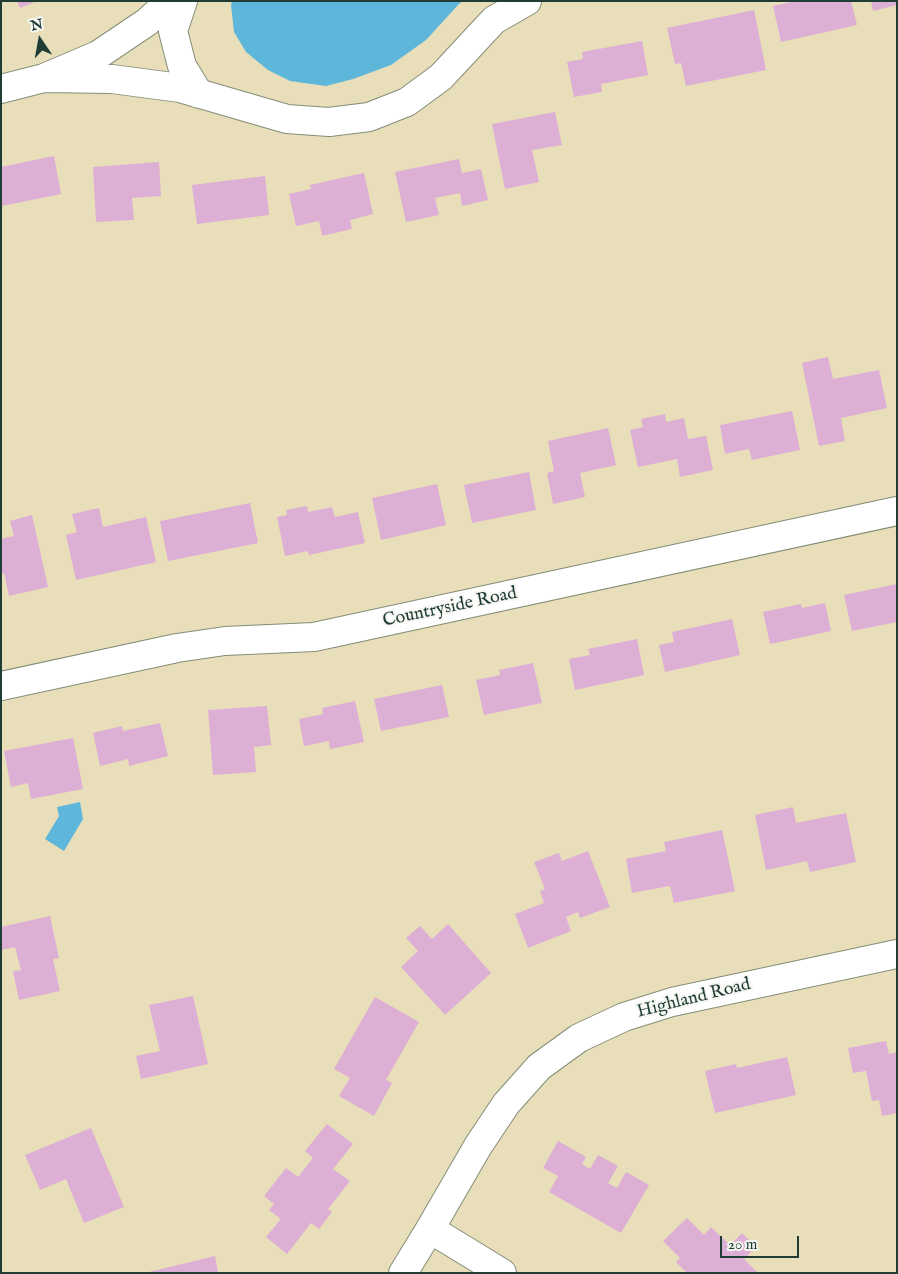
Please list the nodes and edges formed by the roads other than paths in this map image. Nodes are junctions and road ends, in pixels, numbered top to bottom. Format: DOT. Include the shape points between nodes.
graph roads {
  1 [pos="170,1"];
  2 [pos="183,1"];
  3 [pos="527,1"];
  4 [pos="44,78"];
  5 [pos="1,89"];
  6 [pos="199,94"];
  7 [pos="897,511"];
  8 [pos="1,686"];
  9 [pos="897,954"];
  10 [pos="430,1229"];
  11 [pos="403,1273"];
  12 [pos="502,1273"];
  1 -- 4 [label="street" via="147,22 98,55"];
  2 -- 6 [label="street" via="172,31 182,66"];
  3 -- 6 [label="street" via="494,20 441,77 407,102 369,117 329,122 287,119"];
  4 -- 5 [label="street"];
  4 -- 6 [label="street" via="112,79 180,88"];
  7 -- 8 [label="street, Countryside Road" via="314,638 224,641 178,648"];
  9 -- 10 [label="street, Highland Road" via="672,1002 624,1017 579,1038 539,1067 506,1104"];
  10 -- 11 [label="street, Highland Road"];
  10 -- 12 [label="street"];
}
